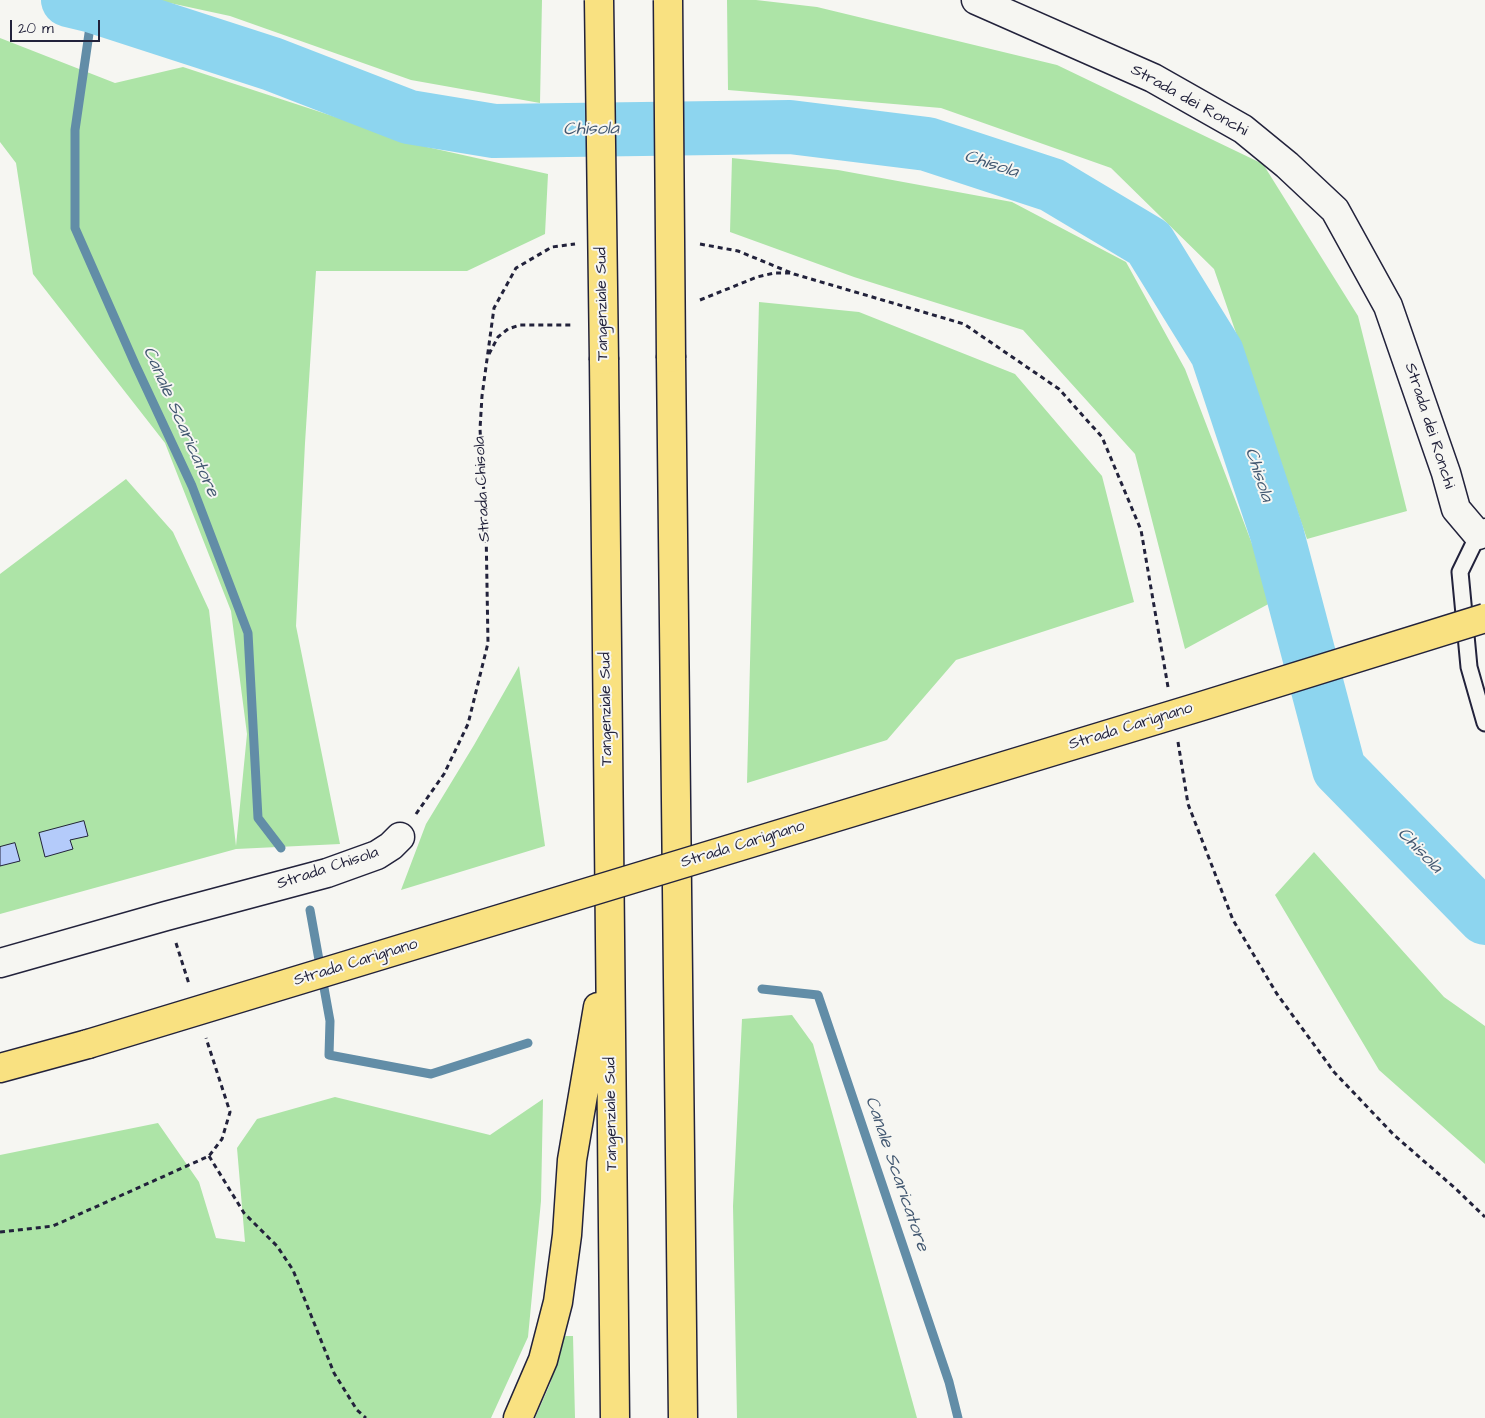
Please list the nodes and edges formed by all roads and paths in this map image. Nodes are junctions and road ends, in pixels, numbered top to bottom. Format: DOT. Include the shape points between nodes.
graph roads {
  1 [pos="599,0"];
  2 [pos="668,0"];
  3 [pos="976,0"];
  4 [pos="794,274"];
  5 [pos="697,301"];
  6 [pos="582,325"];
  7 [pos="1482,534"];
  8 [pos="1485,618"];
  9 [pos="1485,723"];
  10 [pos="400,837"];
  11 [pos="166,916"];
  12 [pos="610,936"];
  13 [pos="0,963"];
  14 [pos="191,991"];
  15 [pos="206,1038"];
  16 [pos="0,1068"];
  17 [pos="209,1156"];
  18 [pos="0,1232"];
  19 [pos="366,1418"];
  20 [pos="518,1418"];
  21 [pos="615,1418"];
  22 [pos="683,1418"];
  1 -- 12 [label="main road, Tangenziale Sud, bridge"];
  2 -- 22 [label="main road, bridge"];
  3 -- 7 [label="street, Strada dei Ronchi" via="1153,78 1243,129 1335,210 1388,306 1456,509"];
  4 -- 5 [label="path" via="774,273 757,277"];
  6 -- 10 [label="path, Strada Chisola" via="520,325 508,329 498,337 488,357 480,429 488,643 468,724 444,774"];
  7 -- 9 [label="lane" via="1460,572 1469,667"];
  8 -- 16 [label="main road, Strada Carignano, bridge" via="88,1044"];
  10 -- 11 [label="street, Strada Chisola" via="377,855 327,873"];
  11 -- 13 [label="street, Strada Chisola"];
  11 -- 14 [label="path"];
  12 -- 20 [label="main road" via="572,1160 558,1302 543,1360"];
  12 -- 21 [label="main road, Tangenziale Sud"];
  15 -- 17 [label="path" via="230,1112 222,1139"];
  17 -- 18 [label="path" via="53,1226"];
  17 -- 19 [label="path" via="244,1214 277,1246 293,1270 334,1374 357,1410"];
}
